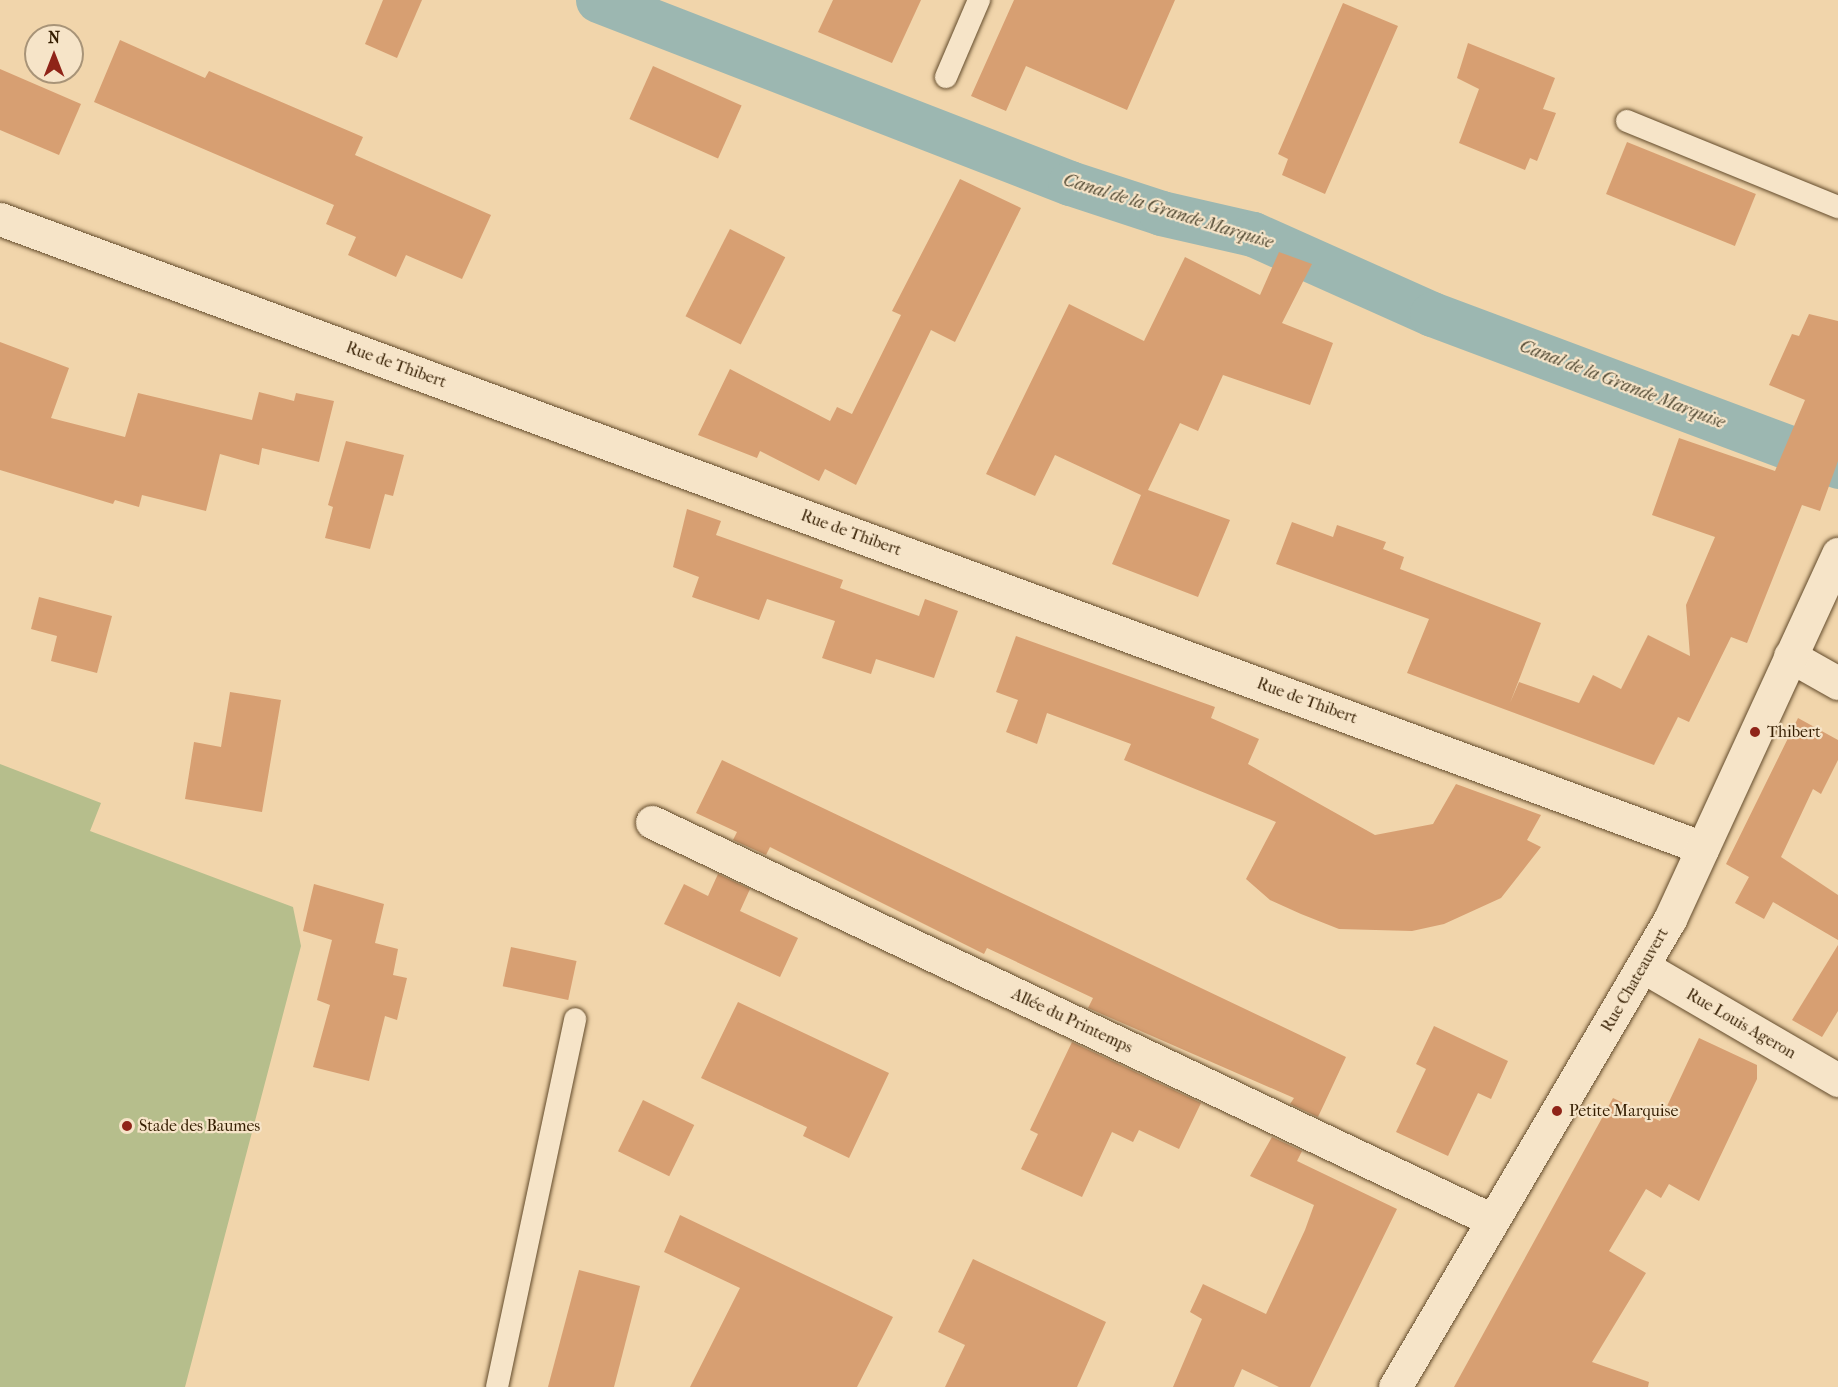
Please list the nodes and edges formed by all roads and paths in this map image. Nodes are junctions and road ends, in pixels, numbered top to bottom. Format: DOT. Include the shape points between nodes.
graph roads {
  1 [pos="979,0"];
  2 [pos="946,77"];
  3 [pos="1627,121"];
  4 [pos="1838,207"];
  5 [pos="0,219"];
  6 [pos="1838,554"];
  7 [pos="1790,656"];
  8 [pos="1838,683"];
  9 [pos="652,822"];
  10 [pos="1703,848"];
  11 [pos="1644,967"];
  12 [pos="575,1018"];
  13 [pos="1838,1080"];
  14 [pos="1492,1220"];
  15 [pos="497,1387"];
  16 [pos="1395,1387"];
  1 -- 2 [label="lane"];
  3 -- 4 [label="lane"];
  5 -- 10 [label="street, Rue de Thibert"];
  6 -- 7 [label="street, Rue Chateauvert"];
  7 -- 8 [label="street"];
  7 -- 10 [label="street, Rue Chateauvert"];
  9 -- 14 [label="street, Allée du Printemps"];
  10 -- 11 [label="street, Rue Chateauvert"];
  11 -- 13 [label="street, Rue Louis Ageron"];
  11 -- 14 [label="street, Rue Chateauvert"];
  12 -- 15 [label="lane"];
  14 -- 16 [label="street, Rue Chateauvert"];
}
